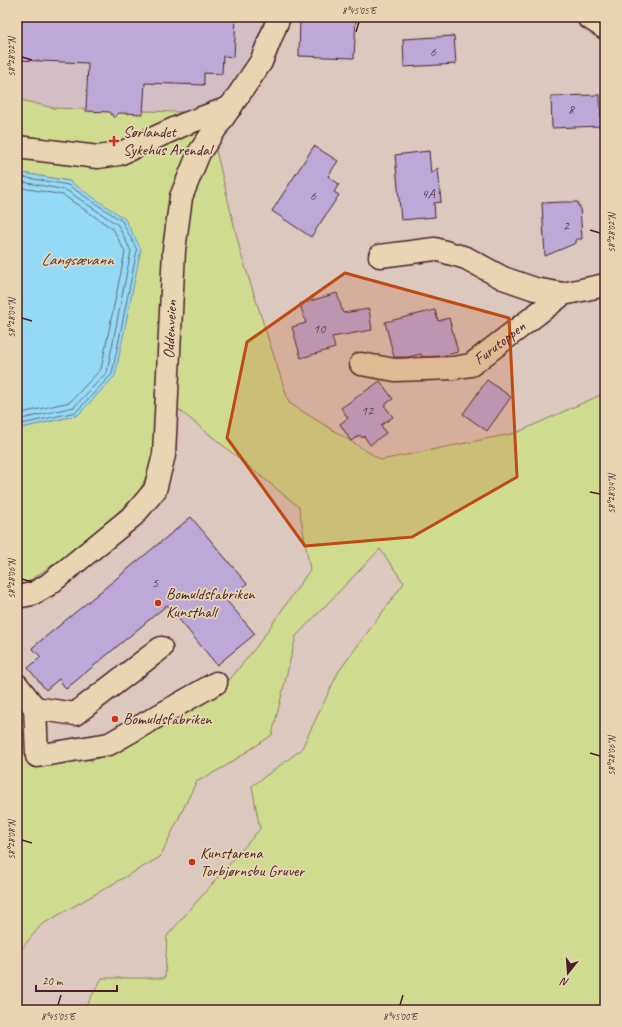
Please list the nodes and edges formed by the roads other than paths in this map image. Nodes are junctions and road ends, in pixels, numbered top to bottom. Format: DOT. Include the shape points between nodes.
graph roads {
  1 [pos="279,17"];
  2 [pos="588,17"];
  3 [pos="605,28"];
  4 [pos="231,107"];
  5 [pos="17,147"];
  6 [pos="380,256"];
  7 [pos="605,285"];
  8 [pos="564,294"];
  9 [pos="361,364"];
  10 [pos="18,600"];
  11 [pos="161,648"];
  12 [pos="216,683"];
  13 [pos="17,685"];
  14 [pos="34,708"];
  1 -- 4 [label="street, Oddenveien" via="261,62"];
  2 -- 3 [label="street"];
  4 -- 5 [label="street" via="185,124 119,154 98,157"];
  4 -- 10 [label="street, Oddenveien" via="199,153 181,197 174,250 164,455 155,490 134,515 48,585"];
  6 -- 8 [label="street" via="435,248 466,258 503,278 535,289"];
  7 -- 8 [label="street, Furutoppen"];
  8 -- 9 [label="street, Furutoppen" via="470,365 395,370"];
  11 -- 14 [label="street" via="75,714"];
  12 -- 14 [label="street" via="109,744 37,756"];
  13 -- 14 [label="street"];
}
